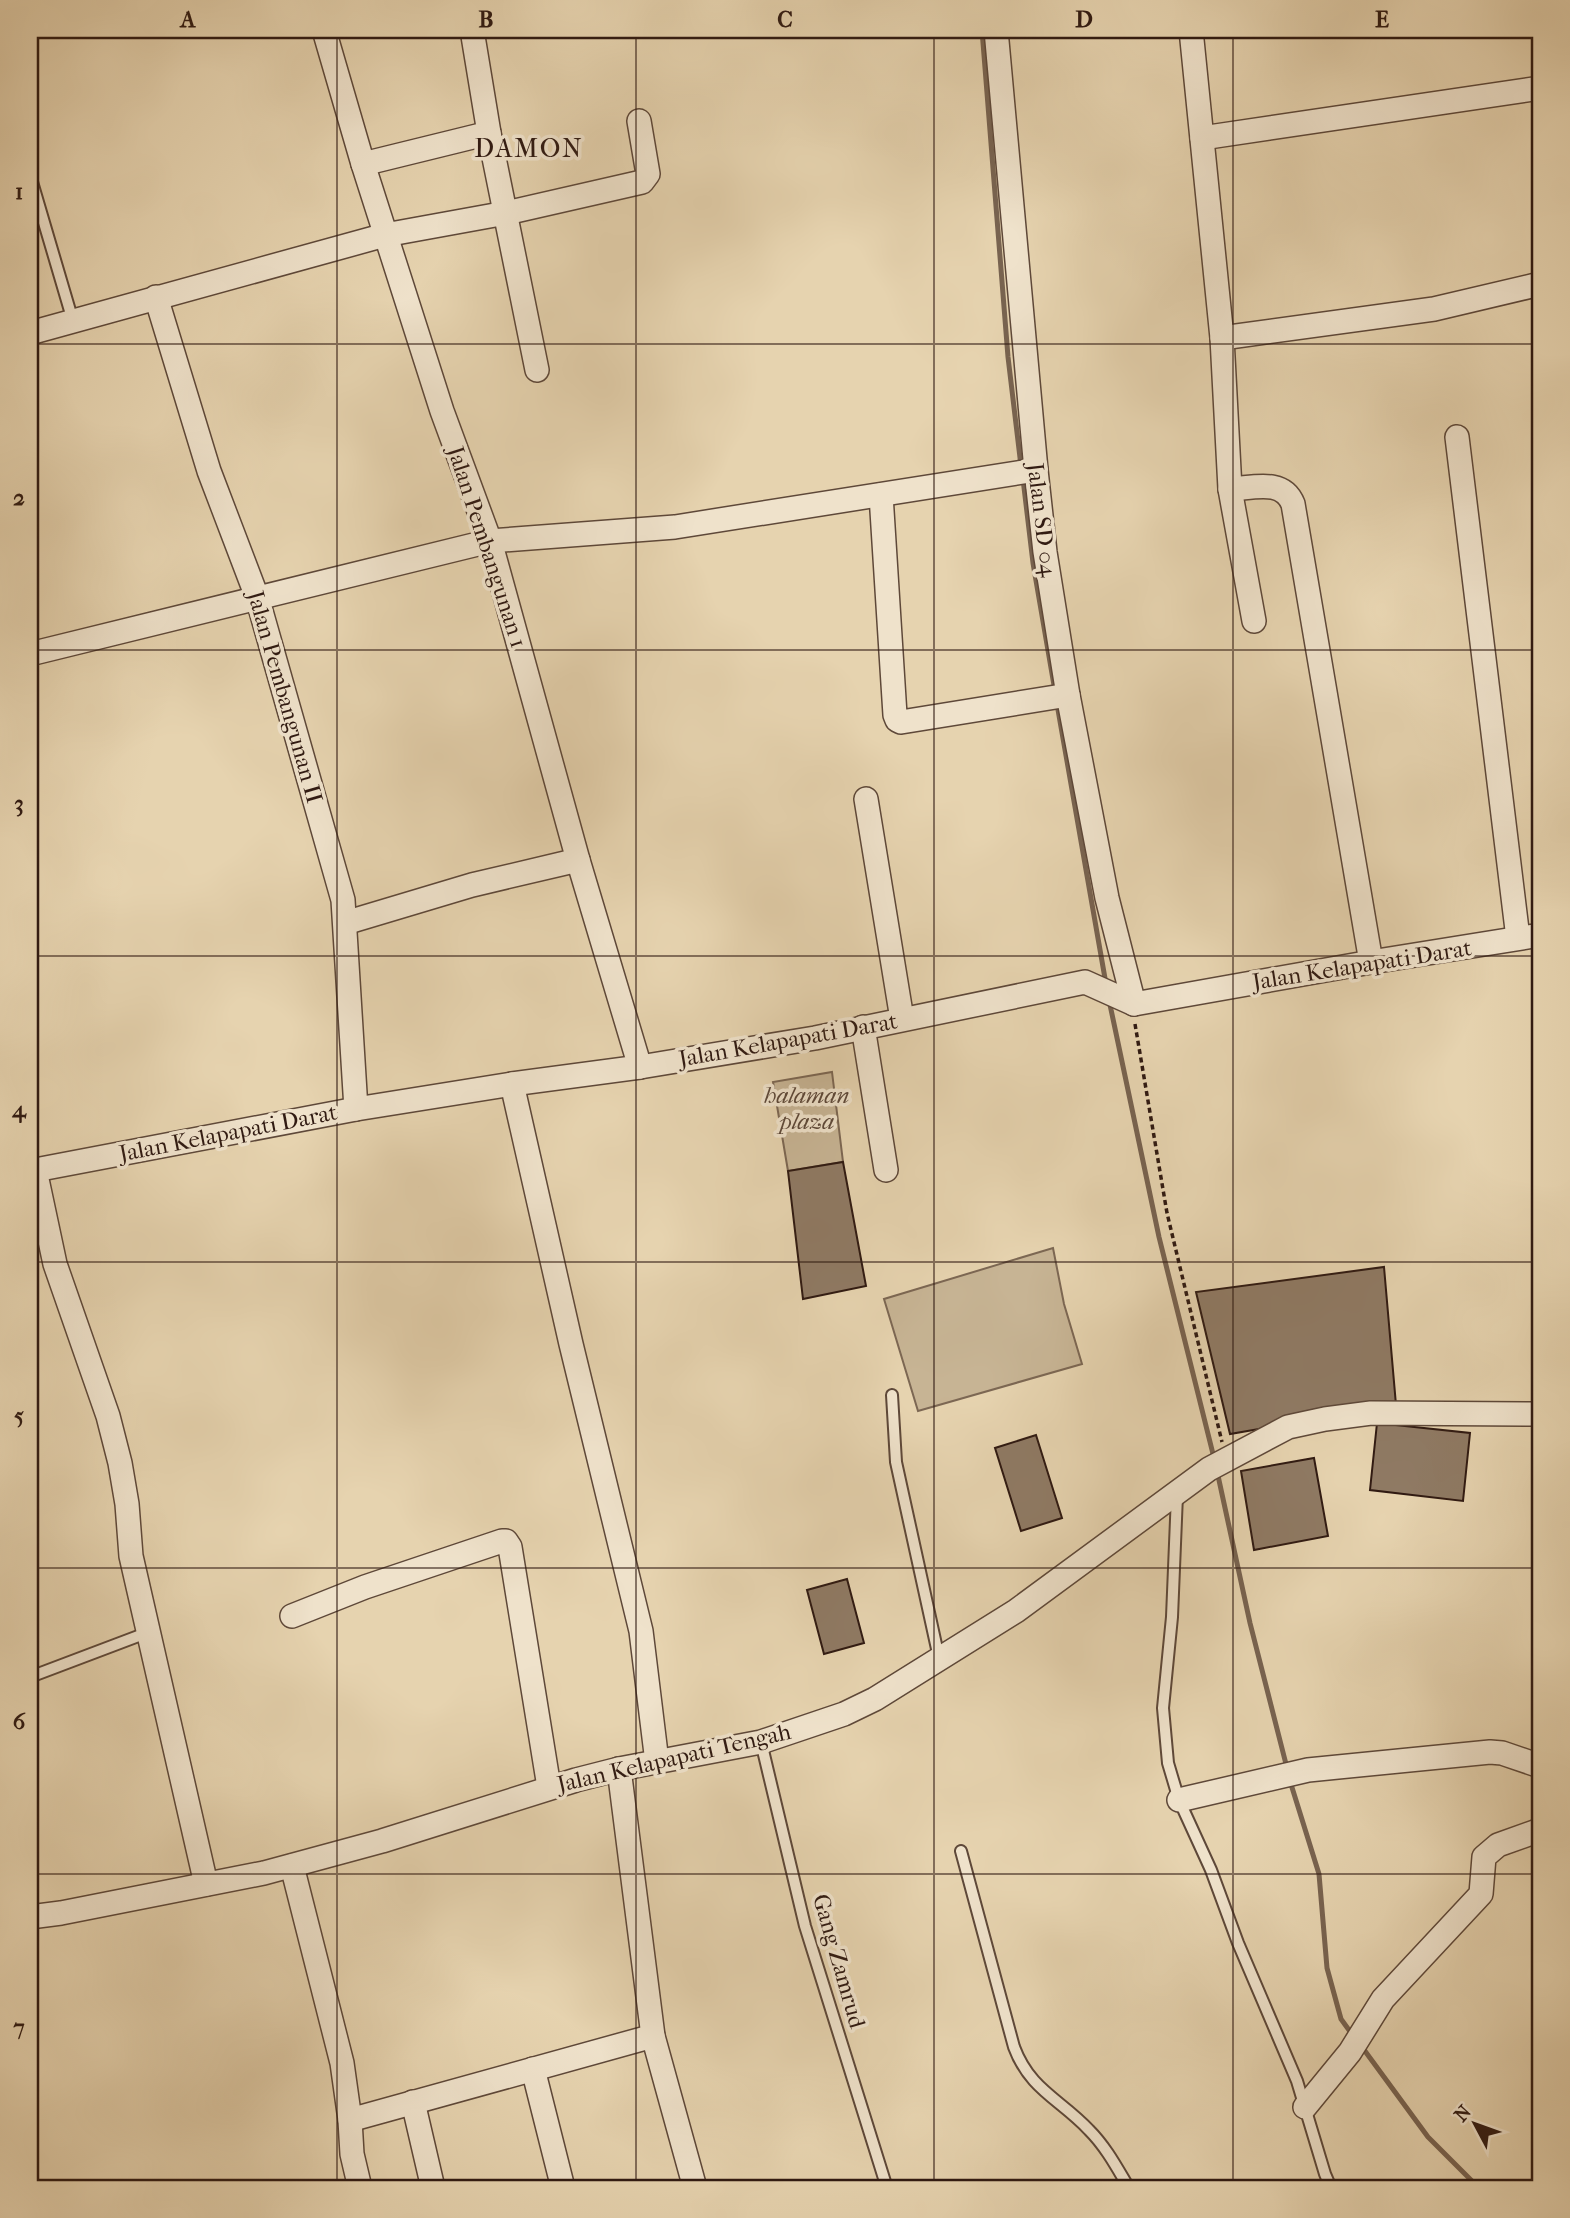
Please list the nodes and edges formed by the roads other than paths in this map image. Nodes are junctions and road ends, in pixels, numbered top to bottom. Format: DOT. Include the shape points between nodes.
graph roads {
  1 [pos="324,30"];
  2 [pos="472,30"];
  3 [pos="996,30"];
  4 [pos="1191,30"];
  5 [pos="1540,88"];
  6 [pos="639,121"];
  7 [pos="489,133"];
  8 [pos="1202,138"];
  9 [pos="363,164"];
  10 [pos="30,175"];
  11 [pos="506,213"];
  12 [pos="385,235"];
  13 [pos="1540,284"];
  14 [pos="156,297"];
  15 [pos="73,321"];
  16 [pos="30,333"];
  17 [pos="1222,338"];
  18 [pos="537,370"];
  19 [pos="1457,437"];
  20 [pos="1025,472"];
  21 [pos="1230,489"];
  22 [pos="881,495"];
  23 [pos="490,541"];
  24 [pos="257,597"];
  25 [pos="1254,621"];
  26 [pos="30,654"];
  27 [pos="1061,696"];
  28 [pos="866,799"];
  29 [pos="578,860"];
  30 [pos="345,923"];
  31 [pos="1529,936"];
  32 [pos="1371,962"];
  33 [pos="1133,1004"];
  34 [pos="902,1020"];
  35 [pos="863,1027"];
  36 [pos="640,1067"];
  37 [pos="512,1084"];
  38 [pos="356,1109"];
  39 [pos="886,1170"];
  40 [pos="32,1171"];
  41 [pos="892,1395"];
  42 [pos="1540,1414"];
  43 [pos="1177,1493"];
  44 [pos="292,1616"];
  45 [pos="149,1632"];
  46 [pos="939,1658"];
  47 [pos="30,1677"];
  48 [pos="761,1742"];
  49 [pos="657,1762"];
  50 [pos="1540,1766"];
  51 [pos="619,1769"];
  52 [pos="549,1787"];
  53 [pos="1180,1800"];
  54 [pos="1540,1830"];
  55 [pos="961,1851"];
  56 [pos="292,1866"];
  57 [pos="206,1884"];
  58 [pos="30,1917"];
  59 [pos="653,2036"];
  60 [pos="533,2069"];
  61 [pos="413,2102"];
  62 [pos="1305,2106"];
  63 [pos="350,2120"];
  64 [pos="360,2188"];
  65 [pos="433,2188"];
  66 [pos="563,2188"];
  67 [pos="695,2188"];
  68 [pos="887,2188"];
  69 [pos="1129,2188"];
  70 [pos="1332,2188"];
  1 -- 9 [label="street, Jalan Pembangunan 1"];
  2 -- 7 [label="street"];
  3 -- 20 [label="street, Jalan SD 04"];
  4 -- 8 [label="street"];
  5 -- 8 [label="street"];
  6 -- 11 [label="street" via="648,174 642,182"];
  7 -- 9 [label="street"];
  7 -- 11 [label="street"];
  8 -- 17 [label="street"];
  9 -- 12 [label="street, Jalan Pembangunan 1"];
  10 -- 15 [label="lane"];
  11 -- 12 [label="street"];
  11 -- 18 [label="street"];
  12 -- 14 [label="street"];
  12 -- 23 [label="street, Jalan Pembangunan 1"];
  13 -- 17 [label="street" via="1434,309"];
  14 -- 15 [label="street"];
  14 -- 24 [label="street, Jalan Pembangunan II" via="209,471"];
  15 -- 16 [label="street"];
  17 -- 21 [label="street"];
  19 -- 31 [label="street"];
  20 -- 22 [label="street"];
  20 -- 27 [label="street, Jalan SD 04" via="1045,552"];
  21 -- 25 [label="street"];
  21 -- 32 [label="street" via="1276,487 1287,492 1293,504"];
  22 -- 23 [label="street" via="675,527"];
  22 -- 27 [label="street" via="897,720"];
  23 -- 24 [label="street"];
  23 -- 29 [label="street, Jalan Pembangunan 1"];
  24 -- 26 [label="street"];
  24 -- 30 [label="street, Jalan Pembangunan II" via="343,900"];
  27 -- 33 [label="street, Jalan SD 04"];
  28 -- 34 [label="street"];
  29 -- 30 [label="street" via="472,885"];
  29 -- 36 [label="street, Jalan Pembangunan 1"];
  30 -- 38 [label="street, Jalan Pembangunan II"];
  31 -- 32 [label="street, Jalan Kelapapati Darat"];
  32 -- 33 [label="street, Jalan Kelapapati Darat"];
  33 -- 34 [label="street, Jalan Kelapapati Darat" via="1085,982"];
  34 -- 35 [label="street, Jalan Kelapapati Darat"];
  35 -- 36 [label="street, Jalan Kelapapati Darat"];
  35 -- 39 [label="street"];
  36 -- 37 [label="street, Jalan Kelapapati Darat"];
  37 -- 38 [label="street, Jalan Kelapapati Darat"];
  37 -- 49 [label="street" via="642,1631"];
  38 -- 40 [label="street, Jalan Kelapapati Darat"];
  40 -- 45 [label="street" via="55,1264 120,1463 131,1556"];
  41 -- 46 [label="lane" via="896,1462"];
  42 -- 43 [label="street, Jalan Kelapapati Tengah" via="1371,1413 1325,1419 1279,1430"];
  43 -- 46 [label="street, Jalan Kelapapati Tengah" via="1016,1611"];
  43 -- 53 [label="lane" via="1163,1708 1168,1763"];
  44 -- 52 [label="street" via="506,1541"];
  45 -- 47 [label="lane"];
  45 -- 57 [label="street"];
  46 -- 48 [label="street, Jalan Kelapapati Tengah" via="844,1714"];
  48 -- 49 [label="street, Jalan Kelapapati Tengah"];
  48 -- 68 [label="lane, Gang Zamrud" via="805,1926"];
  49 -- 51 [label="street, Jalan Kelapapati Tengah"];
  50 -- 53 [label="street" via="1490,1752 1308,1770"];
  51 -- 52 [label="street, Jalan Kelapapati Tengah"];
  51 -- 59 [label="street"];
  52 -- 56 [label="street, Jalan Kelapapati Tengah"];
  53 -- 62 [label="lane"];
  54 -- 62 [label="street" via="1489,1850 1483,1861 1481,1894 1383,1999 1350,2052"];
  55 -- 69 [label="lane" via="1019,2061 1033,2082 1088,2128"];
  56 -- 57 [label="street, Jalan Kelapapati Tengah"];
  56 -- 63 [label="street" via="342,2063"];
  57 -- 58 [label="street, Jalan Kelapapati Tengah"];
  59 -- 60 [label="street"];
  59 -- 67 [label="street"];
  60 -- 61 [label="street"];
  60 -- 66 [label="street"];
  61 -- 63 [label="street"];
  61 -- 65 [label="street"];
  62 -- 70 [label="lane"];
  63 -- 64 [label="street"];
}
